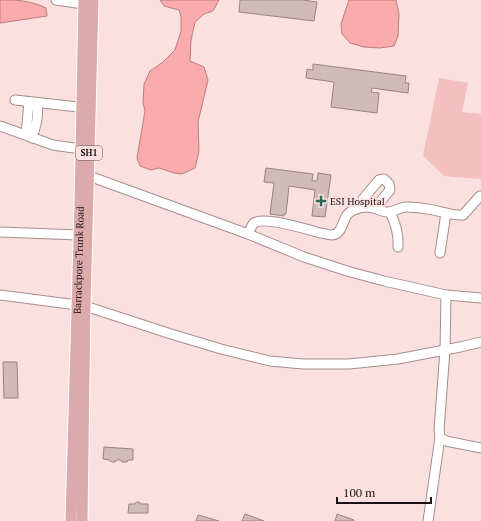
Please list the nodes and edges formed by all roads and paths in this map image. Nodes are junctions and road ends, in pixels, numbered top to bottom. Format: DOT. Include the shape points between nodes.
graph roads {
  1 [pos="56,0"];
  2 [pos="89,2"];
  3 [pos="15,100"];
  4 [pos="33,102"];
  5 [pos="86,108"];
  6 [pos="0,126"];
  7 [pos="29,136"];
  8 [pos="81,149"];
  9 [pos="85,176"];
  10 [pos="480,196"];
  11 [pos="364,207"];
  12 [pos="375,208"];
  13 [pos="390,212"];
  14 [pos="446,213"];
  15 [pos="0,232"];
  16 [pos="248,234"];
  17 [pos="79,235"];
  18 [pos="398,247"];
  19 [pos="440,253"];
  20 [pos="0,295"];
  21 [pos="446,295"];
  22 [pos="481,298"];
  23 [pos="81,306"];
  24 [pos="481,342"];
  25 [pos="445,350"];
  26 [pos="440,437"];
  27 [pos="481,448"];
  28 [pos="71,521"];
  29 [pos="82,521"];
  30 [pos="428,521"];
  1 -- 2 [label="street"];
  2 -- 5 [label="main road, Barrackpore Trunk Road / SH1"];
  3 -- 4 [label="street"];
  4 -- 5 [label="street"];
  4 -- 7 [label="street"];
  5 -- 8 [label="main road, Barrackpore Trunk Road / SH1"];
  5 -- 9 [label="main road, Barrackpore Trunk Road / SH1"];
  6 -- 7 [label="street"];
  7 -- 8 [label="street" via="53,145"];
  8 -- 9 [label="main road, Barrackpore Trunk Road / SH1"];
  9 -- 16 [label="street"];
  9 -- 17 [label="main road, Barrackpore Trunk Road / SH1"];
  9 -- 23 [label="main road, Barrackpore Trunk Road / SH1"];
  10 -- 14 [label="street" via="463,215"];
  11 -- 12 [label="street"];
  11 -- 12 [label="street" via="363,199 379,180 384,179 390,190"];
  11 -- 16 [label="street" via="349,212 341,229 334,234 264,220 252,225"];
  12 -- 13 [label="street"];
  13 -- 14 [label="street" via="405,207 426,208"];
  13 -- 18 [label="street" via="397,228"];
  14 -- 19 [label="street"];
  15 -- 17 [label="street"];
  16 -- 21 [label="street" via="347,271"];
  17 -- 23 [label="main road, Barrackpore Trunk Road / SH1"];
  20 -- 23 [label="street"];
  21 -- 22 [label="street"];
  21 -- 25 [label="street"];
  23 -- 25 [label="street" via="221,349 270,361 349,364"];
  23 -- 28 [label="main road, Barrackpore Trunk Road / SH1"];
  23 -- 29 [label="main road, Barrackpore Trunk Road / SH1"];
  24 -- 25 [label="street"];
  25 -- 26 [label="street"];
  26 -- 27 [label="street" via="446,441"];
  26 -- 30 [label="street"];
}
